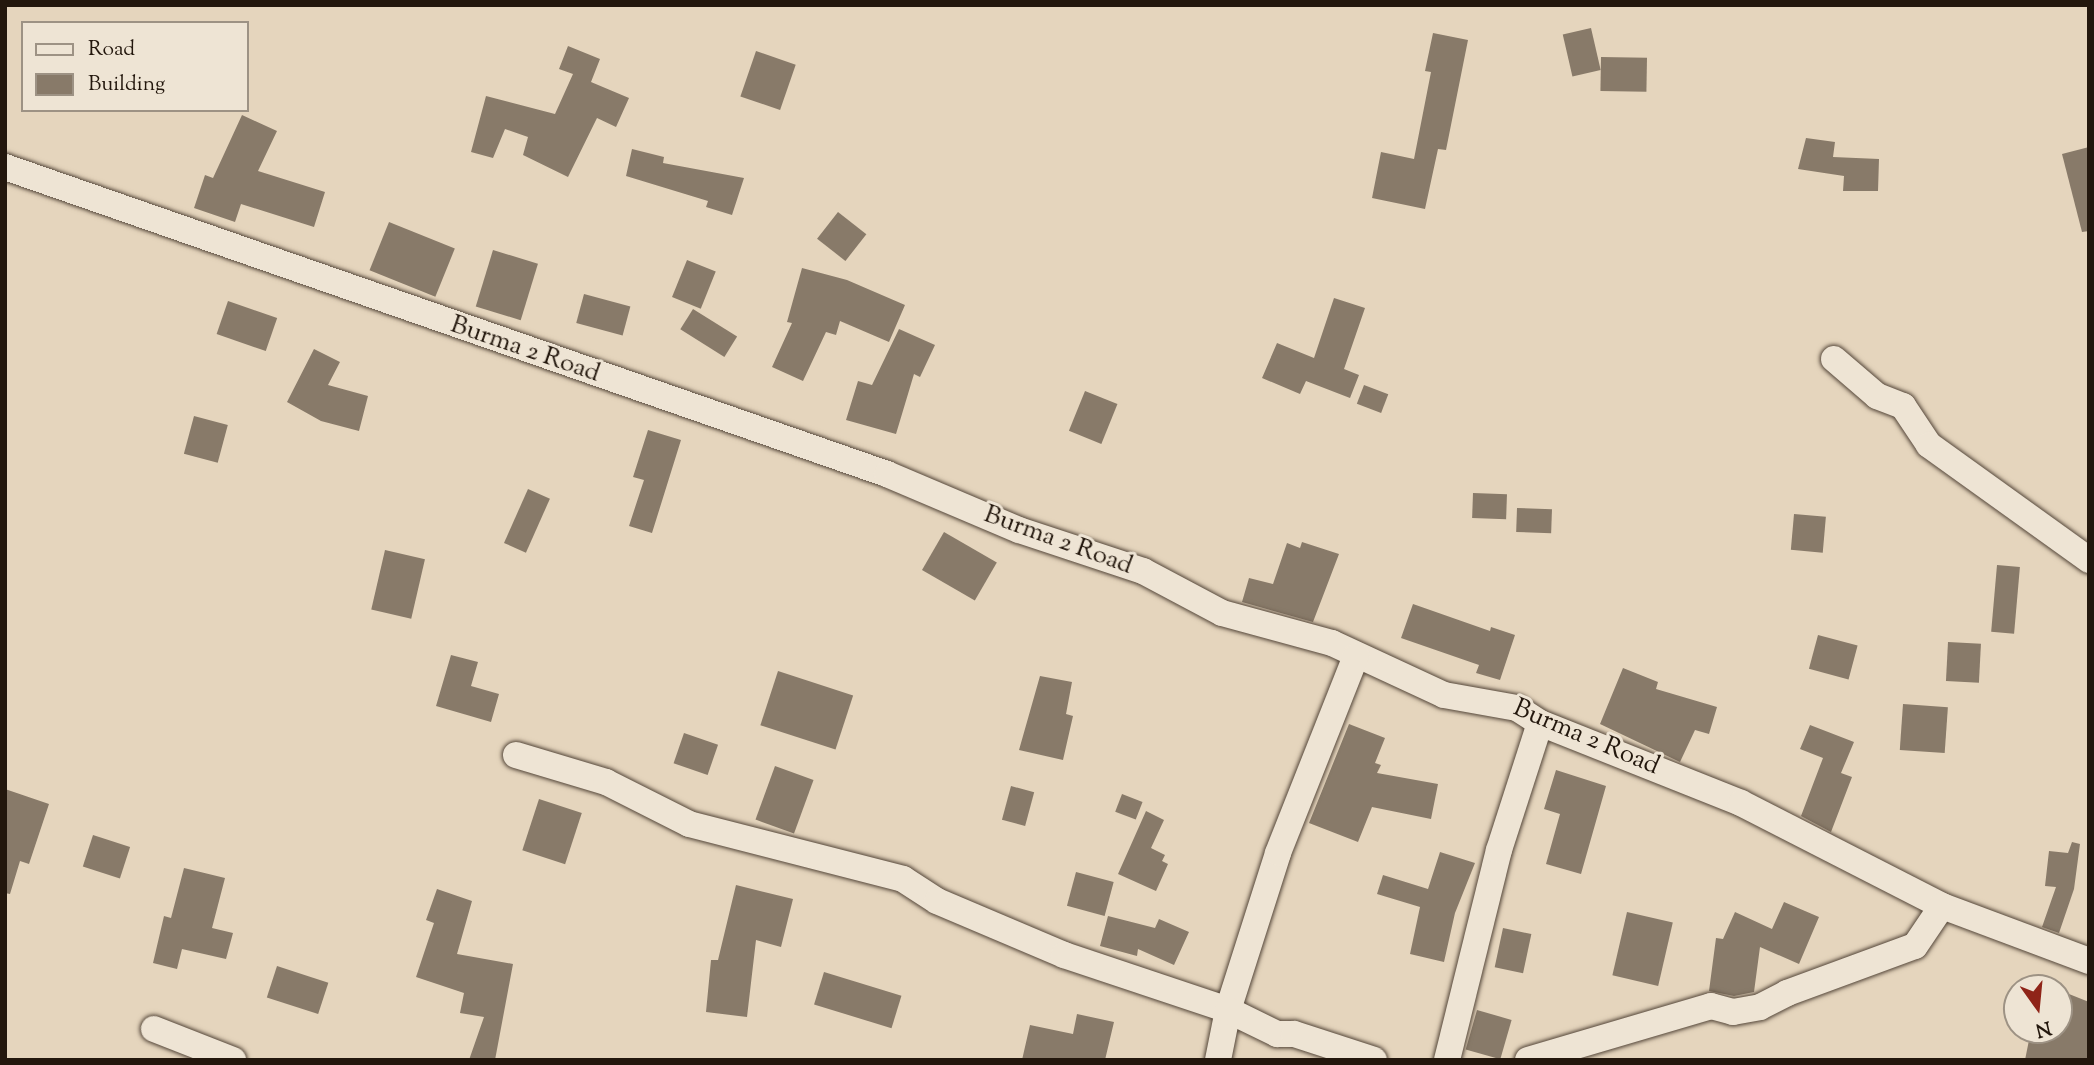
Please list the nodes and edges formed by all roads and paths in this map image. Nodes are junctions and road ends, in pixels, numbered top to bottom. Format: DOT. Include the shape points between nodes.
graph roads {
  1 [pos="5,167"];
  2 [pos="1834,359"];
  3 [pos="2089,560"];
  4 [pos="1356,656"];
  5 [pos="1539,723"];
  6 [pos="516,755"];
  7 [pos="1942,906"];
  8 [pos="2089,961"];
  9 [pos="1228,1010"];
  10 [pos="154,1029"];
  11 [pos="233,1060"];
  12 [pos="1218,1060"];
  13 [pos="1374,1060"];
  14 [pos="1447,1060"];
  15 [pos="1528,1060"];
  1 -- 4 [label="street, Burma 2 Road" via="747,423 1019,530 1143,571 1222,613 1332,643"];
  2 -- 3 [label="street" via="1877,396 1903,405 1929,445"];
  4 -- 5 [label="street, Burma 2 Road" via="1444,695 1490,699 1517,708"];
  4 -- 9 [label="street" via="1278,853"];
  5 -- 7 [label="street, Burma 2 Road" via="1741,803"];
  5 -- 14 [label="street" via="1499,850"];
  6 -- 9 [label="street" via="606,782 690,824 903,879 937,901 1063,955"];
  7 -- 8 [label="street, Burma 2 Road"];
  7 -- 15 [label="street" via="1915,946 1760,1007 1734,1012 1712,1006"];
  9 -- 12 [label="street"];
  9 -- 13 [label="street" via="1277,1034 1294,1034"];
  10 -- 11 [label="street"];
}
